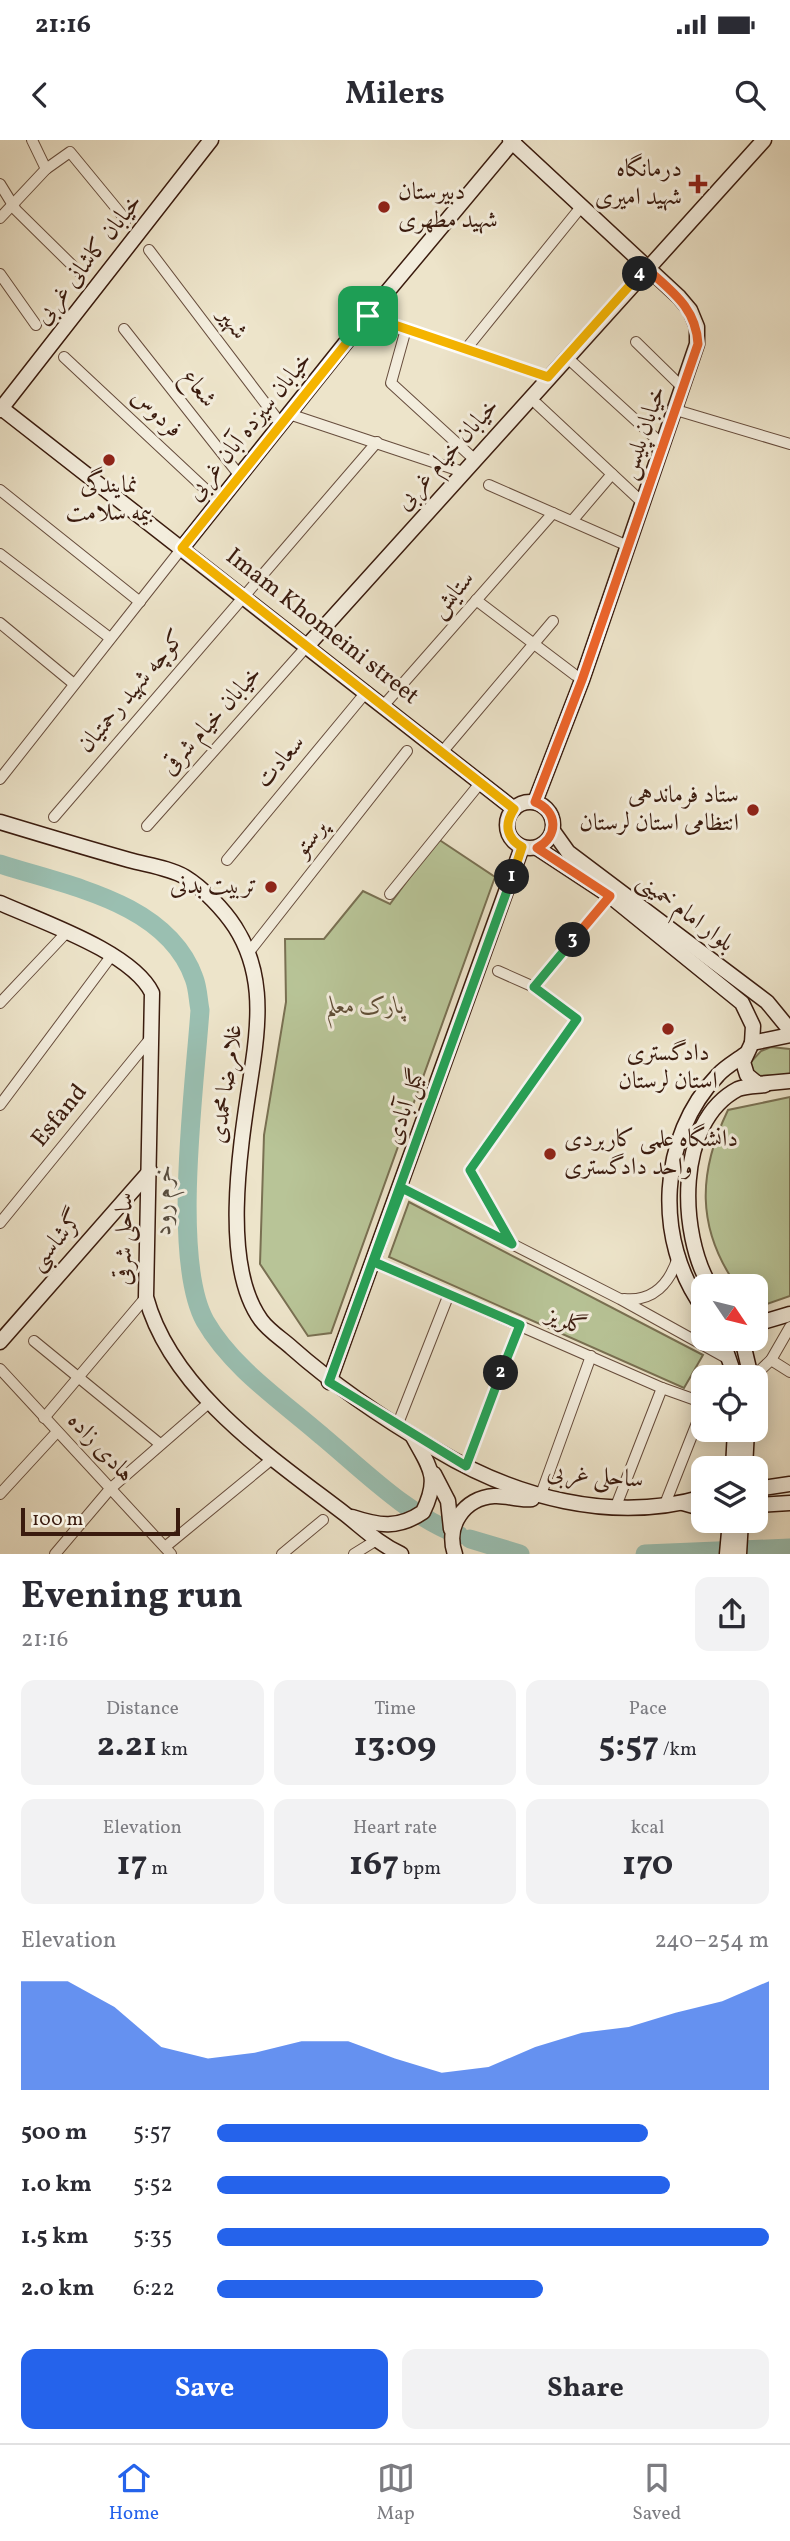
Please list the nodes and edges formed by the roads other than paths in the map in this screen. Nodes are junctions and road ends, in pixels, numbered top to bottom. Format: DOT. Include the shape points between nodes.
graph roads {
  1 [pos="32,140"];
  2 [pos="211,140"];
  3 [pos="764,140"];
  4 [pos="512,141"];
  5 [pos="46,169"];
  6 [pos="0,184"];
  7 [pos="13,205"];
  8 [pos="581,206"];
  9 [pos="0,218"];
  10 [pos="126,220"];
  11 [pos="149,250"];
  12 [pos="646,268"];
  13 [pos="79,272"];
  14 [pos="0,274"];
  15 [pos="368,316"];
  16 [pos="36,325"];
  17 [pos="124,328"];
  18 [pos="406,329"];
  19 [pos="636,342"];
  20 [pos="466,349"];
  21 [pos="64,356"];
  22 [pos="572,362"];
  23 [pos="548,377"];
  24 [pos="683,388"];
  25 [pos="537,404"];
  26 [pos="0,408"];
  27 [pos="676,410"];
  28 [pos="285,419"];
  29 [pos="377,442"];
  30 [pos="790,444"];
  31 [pos="664,446"];
  32 [pos="474,460"];
  33 [pos="463,472"];
  34 [pos="612,474"];
  35 [pos="240,476"];
  36 [pos="489,485"];
  37 [pos="0,490"];
  38 [pos="219,502"];
  39 [pos="643,503"];
  40 [pos="553,513"];
  41 [pos="572,521"];
  42 [pos="628,545"];
  43 [pos="182,548"];
  44 [pos="0,554"];
  45 [pos="243,595"];
  46 [pos="476,600"];
  47 [pos="139,602"];
  48 [pos="553,621"];
  49 [pos="0,623"];
  50 [pos="110,639"];
  51 [pos="534,644"];
  52 [pos="308,645"];
  53 [pos="575,674"];
  54 [pos="74,684"];
  55 [pos="367,691"];
  56 [pos="384,705"];
  57 [pos="407,751"];
  58 [pos="443,751"];
  59 [pos="0,779"];
  60 [pos="481,782"];
  61 [pos="535,802"];
  62 [pos="514,809"];
  63 [pos="54,817"];
  64 [pos="0,822"];
  65 [pos="147,825"];
  66 [pos="553,831"];
  67 [pos="522,847"];
  68 [pos="537,848"];
  69 [pos="227,860"];
  70 [pos="390,894"];
  71 [pos="610,896"];
  72 [pos="0,903"];
  73 [pos="66,933"];
  74 [pos="249,952"];
  75 [pos="112,955"];
  76 [pos="498,971"];
  77 [pos="534,987"];
  78 [pos="0,1003"];
  79 [pos="790,1033"];
  80 [pos="152,1037"];
  81 [pos="748,1049"];
  82 [pos="790,1081"];
  83 [pos="765,1085"];
  84 [pos="0,1105"];
  85 [pos="150,1171"];
  86 [pos="402,1188"];
  87 [pos="0,1223"];
  88 [pos="512,1244"];
  89 [pos="678,1256"];
  90 [pos="374,1262"];
  91 [pos="704,1274"];
  92 [pos="691,1289"];
  93 [pos="449,1294"];
  94 [pos="146,1297"];
  95 [pos="620,1299"];
  96 [pos="790,1314"];
  97 [pos="768,1320"];
  98 [pos="520,1325"];
  99 [pos="790,1327"];
  100 [pos="34,1341"];
  101 [pos="0,1342"];
  102 [pos="727,1351"];
  103 [pos="591,1356"];
  104 [pos="771,1360"];
  105 [pos="732,1361"];
  106 [pos="733,1365"];
  107 [pos="765,1365"];
  108 [pos="0,1369"];
  109 [pos="790,1372"];
  110 [pos="78,1377"];
  111 [pos="329,1382"];
  112 [pos="662,1388"];
  113 [pos="691,1399"];
  114 [pos="211,1401"];
  115 [pos="44,1418"];
  116 [pos="397,1426"];
  117 [pos="57,1432"];
  118 [pos="412,1436"];
  119 [pos="691,1438"];
  120 [pos="160,1444"];
  121 [pos="272,1458"];
  122 [pos="466,1466"];
  123 [pos="433,1472"];
  124 [pos="790,1484"];
  125 [pos="768,1487"];
  126 [pos="110,1489"];
  127 [pos="0,1494"];
  128 [pos="540,1497"];
  129 [pos="691,1501"];
  130 [pos="683,1503"];
  131 [pos="790,1503"];
  132 [pos="666,1504"];
  133 [pos="768,1504"];
  134 [pos="691,1505"];
  135 [pos="615,1506"];
  136 [pos="345,1515"];
  137 [pos="323,1520"];
  138 [pos="452,1529"];
  139 [pos="729,1533"];
  140 [pos="740,1533"];
  141 [pos="375,1541"];
  142 [pos="168,1550"];
  143 [pos="455,1552"];
  144 [pos="55,1554"];
  145 [pos="282,1554"];
  146 [pos="354,1554"];
  147 [pos="401,1554"];
  148 [pos="727,1554"];
  149 [pos="739,1554"];
  1 -- 5 [label="street"];
  2 -- 26 [label="main road, خیابان کاشانی غربی"];
  3 -- 12 [label="main road, خیابان خیام غربی"];
  4 -- 8 [label="main road, خیابان پلیس"];
  4 -- 15 [label="main road, خیابان سیزده آبان غربی"];
  5 -- 7 [label="street"];
  5 -- 10 [label="street" via="70,152"];
  6 -- 7 [label="street"];
  7 -- 9 [label="street"];
  7 -- 13 [label="street"];
  8 -- 12 [label="main road, خیابان پلیس"];
  8 -- 20 [label="street"];
  11 -- 28 [label="street, شهیر"];
  12 -- 23 [label="main road, خیابان خیام غربی"];
  12 -- 24 [label="main road, خیابان پلیس" via="685,304 697,327 698,344"];
  14 -- 16 [label="street"];
  15 -- 18 [label="street"];
  15 -- 28 [label="main road, خیابان سیزده آبان غربی"];
  17 -- 35 [label="street, شعاع"];
  18 -- 20 [label="street"];
  18 -- 32 [label="street" via="391,383"];
  19 -- 24 [label="street"];
  20 -- 23 [label="street"];
  21 -- 38 [label="street, فردوس"];
  22 -- 31 [label="street"];
  23 -- 32 [label="main road, خیابان خیام غربی"];
  24 -- 27 [label="main road, خیابان پلیس"];
  25 -- 34 [label="street"];
  26 -- 43 [label="main road, Imam Khomeini street"];
  27 -- 30 [label="street"];
  27 -- 31 [label="main road, خیابان پلیس"];
  28 -- 29 [label="street"];
  28 -- 35 [label="main road, خیابان سیزده آبان غربی"];
  29 -- 33 [label="street"];
  29 -- 45 [label="street, کوچه شهید رحمتیان"];
  31 -- 39 [label="main road, خیابان پلیس"];
  32 -- 33 [label="main road, خیابان خیام غربی"];
  33 -- 52 [label="main road, خیابان خیام غربی"];
  34 -- 39 [label="street"];
  34 -- 41 [label="street"];
  35 -- 38 [label="main road, خیابان سیزده آبان غربی"];
  36 -- 40 [label="street"];
  37 -- 47 [label="street"];
  38 -- 43 [label="main road, خیابان سیزده آبان غربی"];
  39 -- 42 [label="main road, خیابان پلیس"];
  40 -- 41 [label="street"];
  40 -- 46 [label="street, ستایش"];
  41 -- 42 [label="street"];
  42 -- 61 [label="main road, خیابان پلیس"];
  43 -- 45 [label="main road, Imam Khomeini street"];
  43 -- 47 [label="street"];
  44 -- 50 [label="street"];
  45 -- 52 [label="main road, Imam Khomeini street"];
  45 -- 63 [label="street, کوچه شهید رحمتیان"];
  46 -- 51 [label="street"];
  46 -- 56 [label="street, ستایش"];
  47 -- 50 [label="street"];
  48 -- 51 [label="street"];
  49 -- 54 [label="street"];
  50 -- 54 [label="street"];
  51 -- 53 [label="street"];
  51 -- 58 [label="street"];
  52 -- 55 [label="main road, Imam Khomeini street"];
  52 -- 65 [label="street, خیابان خیام شرقی"];
  54 -- 59 [label="street"];
  55 -- 56 [label="main road, Imam Khomeini street"];
  55 -- 69 [label="street, سعادت"];
  56 -- 58 [label="main road, Imam Khomeini street"];
  57 -- 74 [label="street, پرستو"];
  58 -- 60 [label="main road, Imam Khomeini street"];
  60 -- 62 [label="main road, Imam Khomeini street"];
  60 -- 70 [label="street"];
  61 -- 62 [label="main road"];
  61 -- 66 [label="main road" via="548,810"];
  62 -- 67 [label="main road" via="508,830"];
  64 -- 74 [label="main road, غلامرضا محمدی" via="185,877 234,925"];
  66 -- 68 [label="main road"];
  66 -- 79 [label="main road, بلوار امام خمینی" via="568,852 767,1002"];
  67 -- 68 [label="main road"];
  67 -- 86 [label="main road, گیل آبادی"];
  68 -- 71 [label="main road, بلوار امام خمینی"];
  71 -- 77 [label="street"];
  71 -- 81 [label="main road, بلوار امام خمینی" via="742,1003 753,1026"];
  72 -- 73 [label="main road, ساحلی شرقی"];
  73 -- 75 [label="main road, ساحلی شرقی"];
  73 -- 78 [label="street"];
  74 -- 111 [label="main road, غلامرضا محمدی" via="260,1017 239,1160 242,1268 248,1296 262,1322"];
  75 -- 80 [label="main road, ساحلی شرقی" via="145,979 152,993"];
  75 -- 84 [label="street"];
  76 -- 77 [label="street"];
  77 -- 88 [label="street" via="577,1019 470,1170"];
  79 -- 81 [label="main road"];
  80 -- 85 [label="main road, ساحلی شرقی"];
  80 -- 87 [label="street, Esfand"];
  81 -- 83 [label="main road, بلوار امام خمینی" via="747,1075"];
  81 -- 89 [label="main road" via="719,1074 686,1121 676,1146 670,1198"];
  82 -- 83 [label="main road"];
  83 -- 91 [label="main road" via="741,1088 727,1097 703,1127 695,1147 688,1220 694,1252"];
  85 -- 94 [label="main road, ساحلی شرقی"];
  85 -- 101 [label="main road, گرشاسبی"];
  86 -- 88 [label="street"];
  86 -- 90 [label="main road, گیل آبادی"];
  88 -- 95 [label="street"];
  89 -- 92 [label="main road"];
  89 -- 95 [label="street" via="670,1277 656,1292 638,1300"];
  90 -- 93 [label="street, گلریز"];
  90 -- 111 [label="main road, گیل آبادی"];
  93 -- 98 [label="street, گلریز"];
  93 -- 116 [label="street"];
  94 -- 110 [label="street"];
  94 -- 114 [label="main road, ساحلی شرقی" via="161,1340"];
  95 -- 105 [label="street"];
  96 -- 97 [label="main road"];
  98 -- 103 [label="street, گلریز"];
  98 -- 122 [label="street"];
  99 -- 104 [label="street"];
  100 -- 110 [label="street"];
  102 -- 105 [label="main road"];
  103 -- 112 [label="street, گلریز"];
  103 -- 128 [label="street"];
  104 -- 107 [label="street"];
  104 -- 109 [label="street"];
  105 -- 106 [label="main road"];
  108 -- 115 [label="street, هادی زاده"];
  110 -- 115 [label="street"];
  110 -- 120 [label="street"];
  111 -- 116 [label="main road, غلامرضا محمدی"];
  112 -- 113 [label="street, گلریز"];
  112 -- 135 [label="street"];
  114 -- 120 [label="street"];
  114 -- 121 [label="main road, ساحلی شرقی"];
  115 -- 117 [label="street, هادی زاده"];
  116 -- 118 [label="main road, غلامرضا محمدی"];
  117 -- 126 [label="street, هادی زاده"];
  117 -- 127 [label="street"];
  118 -- 122 [label="main road, ساحلی غربی"];
  118 -- 123 [label="main road"];
  119 -- 132 [label="street"];
  120 -- 126 [label="street"];
  121 -- 136 [label="main road, ساحلی شرقی"];
  121 -- 142 [label="street"];
  122 -- 128 [label="main road, ساحلی غربی"];
  123 -- 136 [label="main road" via="433,1487 423,1512 411,1520 383,1526"];
  123 -- 138 [label="main road" via="448,1501"];
  124 -- 125 [label="main road"];
  126 -- 142 [label="street, هادی زاده"];
  126 -- 144 [label="street"];
  128 -- 135 [label="main road, ساحلی غربی"];
  128 -- 138 [label="main road" via="525,1500 497,1495 473,1502 460,1513"];
  129 -- 130 [label="main road, ساحلی غربی"];
  130 -- 132 [label="main road, ساحلی غربی"];
  130 -- 134 [label="main road"];
  131 -- 133 [label="main road"];
  132 -- 135 [label="main road, ساحلی غربی"];
  136 -- 141 [label="main road, ساحلی شرقی"];
  137 -- 145 [label="street"];
  138 -- 143 [label="main road"];
  139 -- 148 [label="main road"];
  140 -- 149 [label="main road"];
  141 -- 146 [label="street"];
  141 -- 147 [label="main road, ساحلی شرقی"];
}
